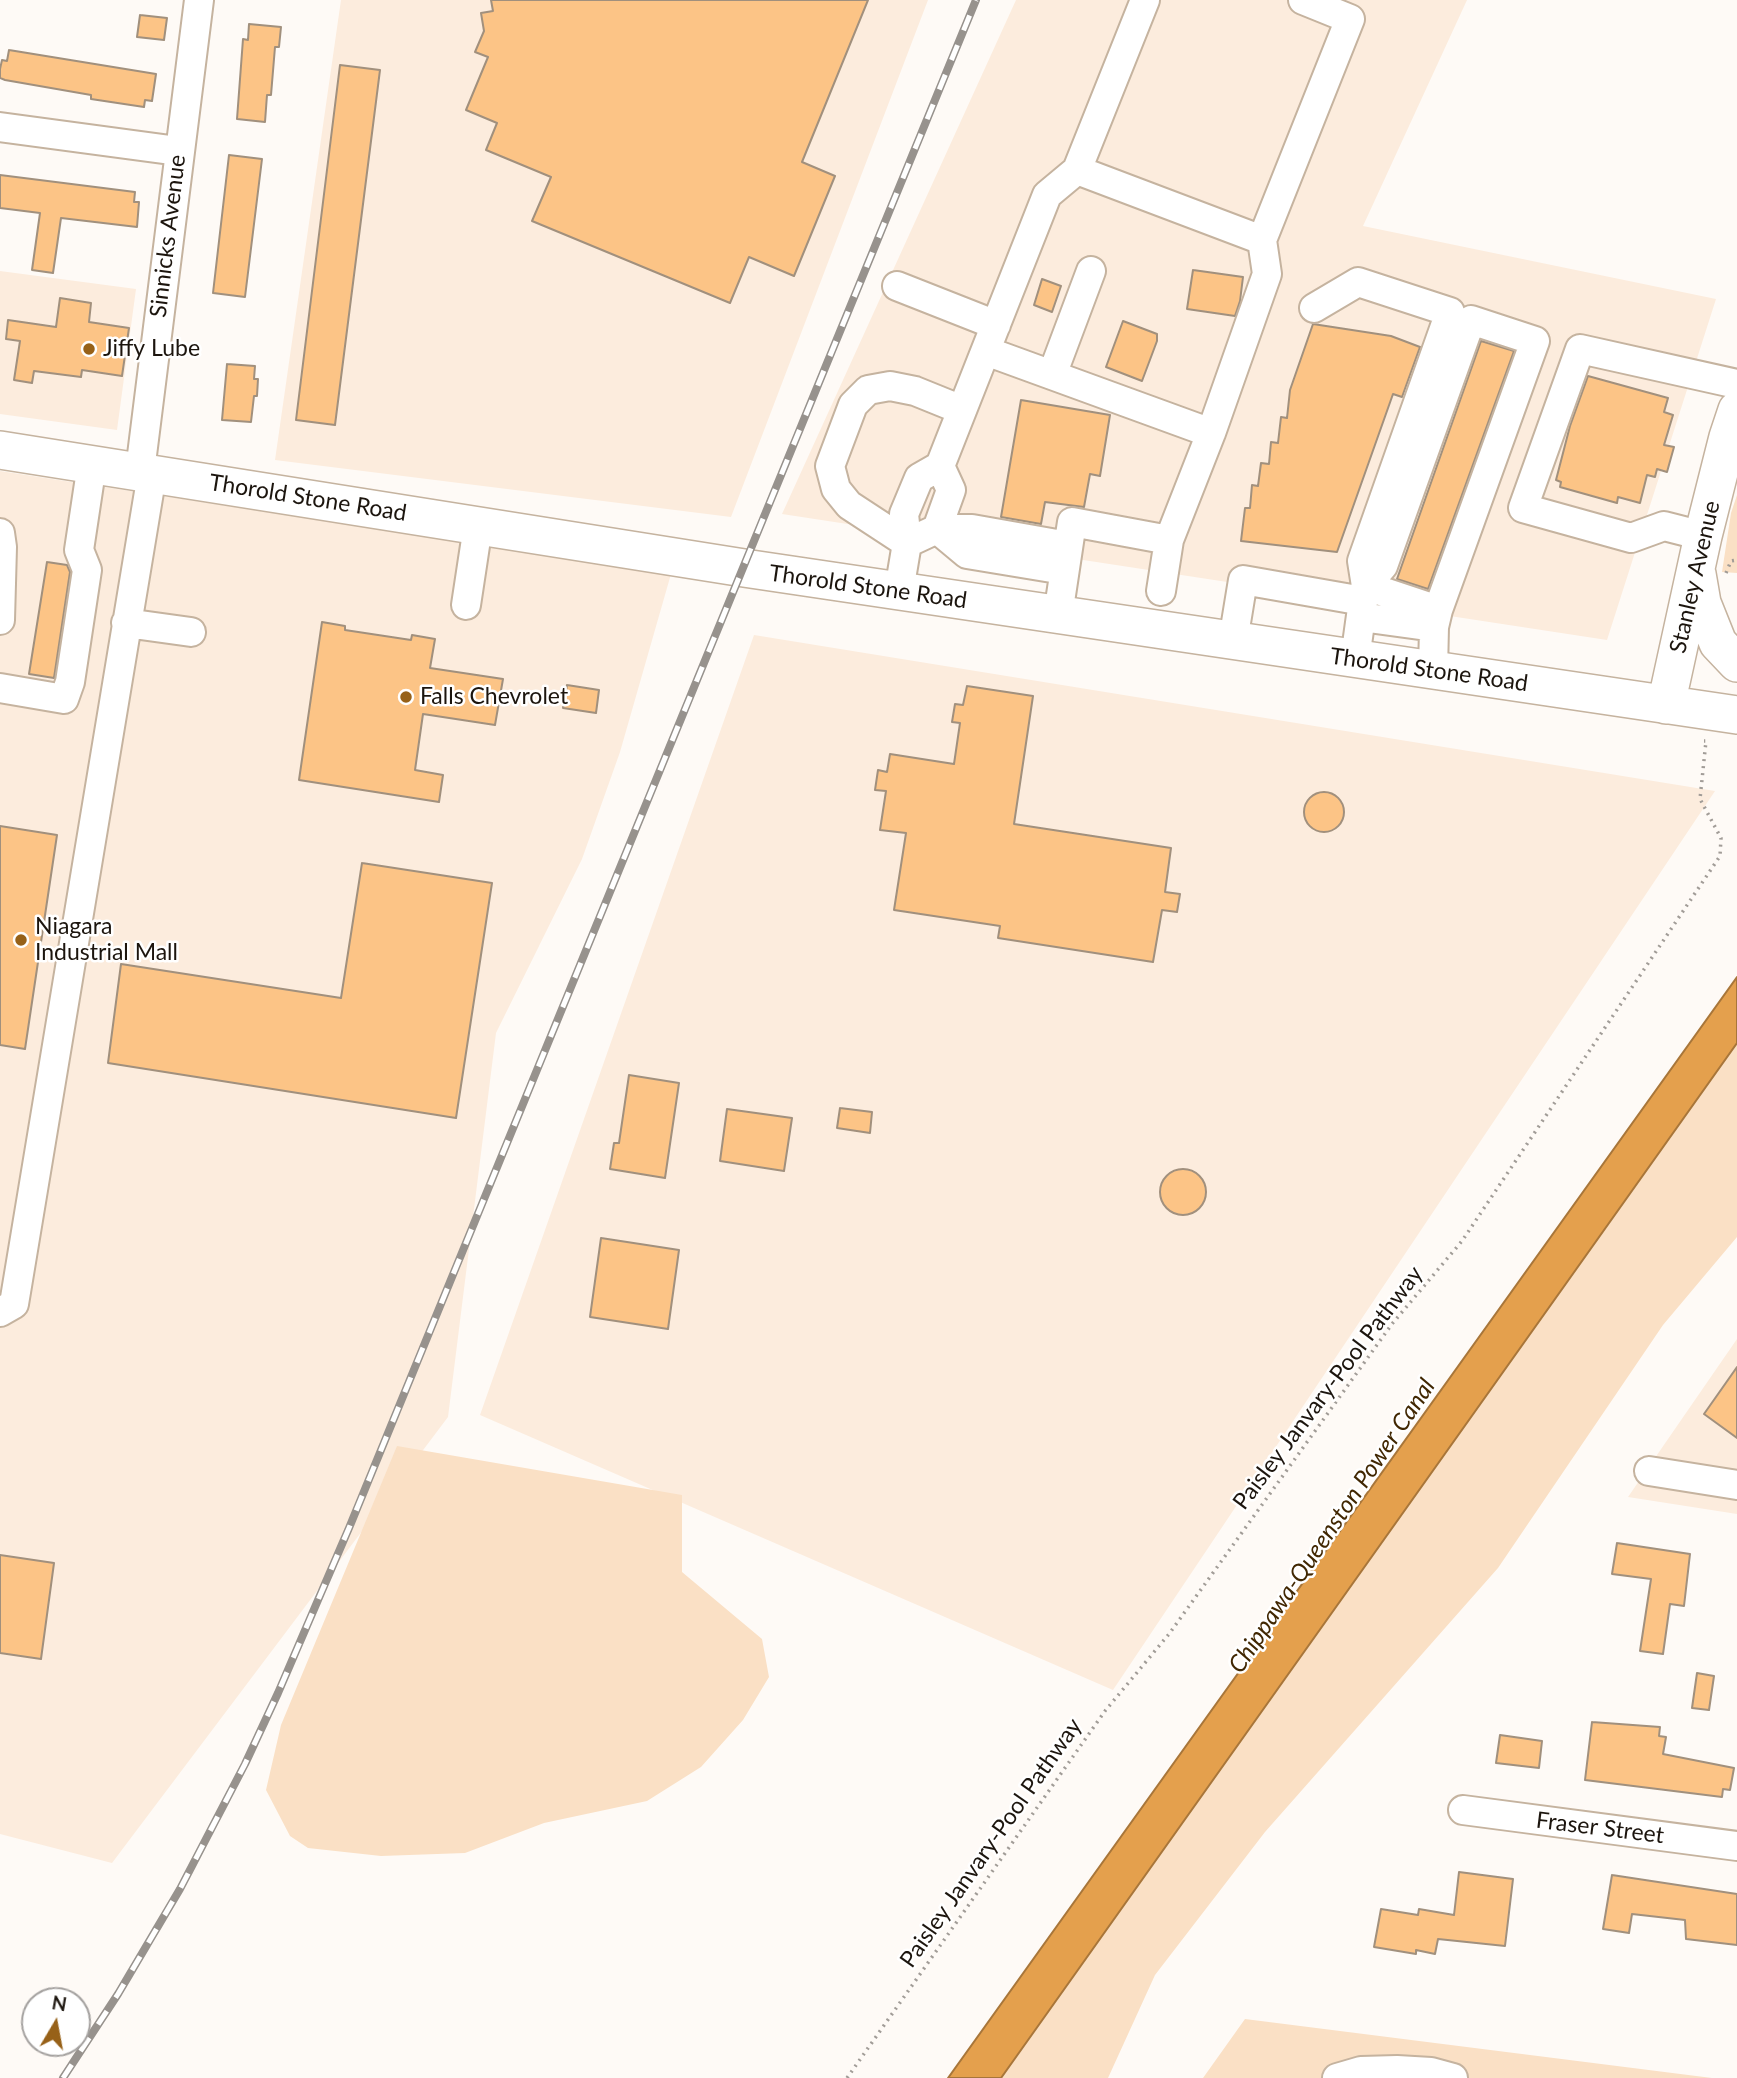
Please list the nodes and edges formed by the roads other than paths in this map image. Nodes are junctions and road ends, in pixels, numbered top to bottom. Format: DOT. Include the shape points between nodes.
graph roads {
  1 [pos="199,0"];
  2 [pos="1145,0"];
  3 [pos="1316,2"];
  4 [pos="0,127"];
  5 [pos="178,151"];
  6 [pos="1077,170"];
  7 [pos="1262,240"];
  8 [pos="1091,271"];
  9 [pos="897,286"];
  10 [pos="1314,308"];
  11 [pos="996,325"];
  12 [pos="986,351"];
  13 [pos="1052,375"];
  14 [pos="1737,384"];
  15 [pos="962,410"];
  16 [pos="1737,410"];
  17 [pos="1211,432"];
  18 [pos="1,457"];
  19 [pos="92,464"];
  20 [pos="940,466"];
  21 [pos="146,472"];
  22 [pos="478,526"];
  23 [pos="937,528"];
  24 [pos="0,533"];
  25 [pos="1169,540"];
  26 [pos="906,543"];
  27 [pos="1066,558"];
  28 [pos="1708,559"];
  29 [pos="1161,591"];
  30 [pos="899,592"];
  31 [pos="82,601"];
  32 [pos="1363,601"];
  33 [pos="466,605"];
  34 [pos="128,615"];
  35 [pos="1058,615"];
  36 [pos="1436,618"];
  37 [pos="0,620"];
  38 [pos="191,632"];
  39 [pos="1233,641"];
  40 [pos="1354,659"];
  41 [pos="1737,663"];
  42 [pos="1433,671"];
  43 [pos="0,688"];
  44 [pos="1666,705"];
  45 [pos="1737,715"];
  46 [pos="0,1312"];
  47 [pos="1649,1471"];
  48 [pos="1737,1485"];
  49 [pos="1463,1810"];
  50 [pos="1737,1846"];
  51 [pos="1337,2078"];
  52 [pos="1453,2078"];
  1 -- 5 [label="street, Sinnicks Avenue"];
  2 -- 6 [label="street"];
  3 -- 7 [label="street" via="1350,19"];
  4 -- 5 [label="street"];
  5 -- 21 [label="street, Sinnicks Avenue"];
  6 -- 7 [label="street"];
  6 -- 11 [label="street" via="1047,195"];
  7 -- 17 [label="street" via="1266,274"];
  8 -- 13 [label="street"];
  9 -- 11 [label="street"];
  10 -- 32 [label="street" via="1357,282 1450,312 1362,561"];
  11 -- 12 [label="street"];
  12 -- 13 [label="street"];
  12 -- 15 [label="street"];
  13 -- 17 [label="street"];
  14 -- 28 [label="street" via="1580,349 1523,508 1631,538 1664,526"];
  15 -- 20 [label="street"];
  15 -- 26 [label="street" via="890,386 868,390 853,405 830,466 836,489 849,505"];
  16 -- 28 [label="main road, Stanley Avenue" via="1728,437"];
  17 -- 25 [label="street"];
  18 -- 19 [label="main road, Thorold Stone Road"];
  19 -- 21 [label="main road, Thorold Stone Road"];
  19 -- 31 [label="street" via="79,550 87,570"];
  20 -- 23 [label="street" via="951,490"];
  20 -- 26 [label="street" via="919,478 904,514"];
  21 -- 22 [label="main road, Thorold Stone Road"];
  21 -- 34 [label="street, Sinnicks Avenue"];
  22 -- 30 [label="main road, Thorold Stone Road"];
  22 -- 33 [label="street"];
  23 -- 26 [label="street"];
  23 -- 27 [label="street" via="967,554"];
  24 -- 37 [label="street"];
  25 -- 27 [label="street" via="1072,522"];
  25 -- 29 [label="street"];
  26 -- 30 [label="street"];
  27 -- 35 [label="street"];
  28 -- 41 [label="main road" via="1702,603 1718,643"];
  28 -- 44 [label="main road, Stanley Avenue"];
  30 -- 35 [label="main road, Thorold Stone Road"];
  31 -- 34 [label="street"];
  31 -- 43 [label="street" via="64,699"];
  32 -- 36 [label="street"];
  32 -- 36 [label="street" via="1383,566 1471,320 1535,341"];
  32 -- 39 [label="street" via="1243,580"];
  32 -- 40 [label="street"];
  34 -- 38 [label="street"];
  34 -- 46 [label="street, Sinnicks Avenue" via="14,1304"];
  35 -- 39 [label="main road, Thorold Stone Road"];
  36 -- 42 [label="street"];
  39 -- 40 [label="main road, Thorold Stone Road"];
  40 -- 42 [label="main road, Thorold Stone Road"];
  42 -- 44 [label="main road, Thorold Stone Road"];
  44 -- 45 [label="main road, Thorold Stone Road"];
  47 -- 48 [label="street"];
  49 -- 50 [label="street, Fraser Street"];
  51 -- 52 [label="street" via="1361,2071 1397,2070"];
}
